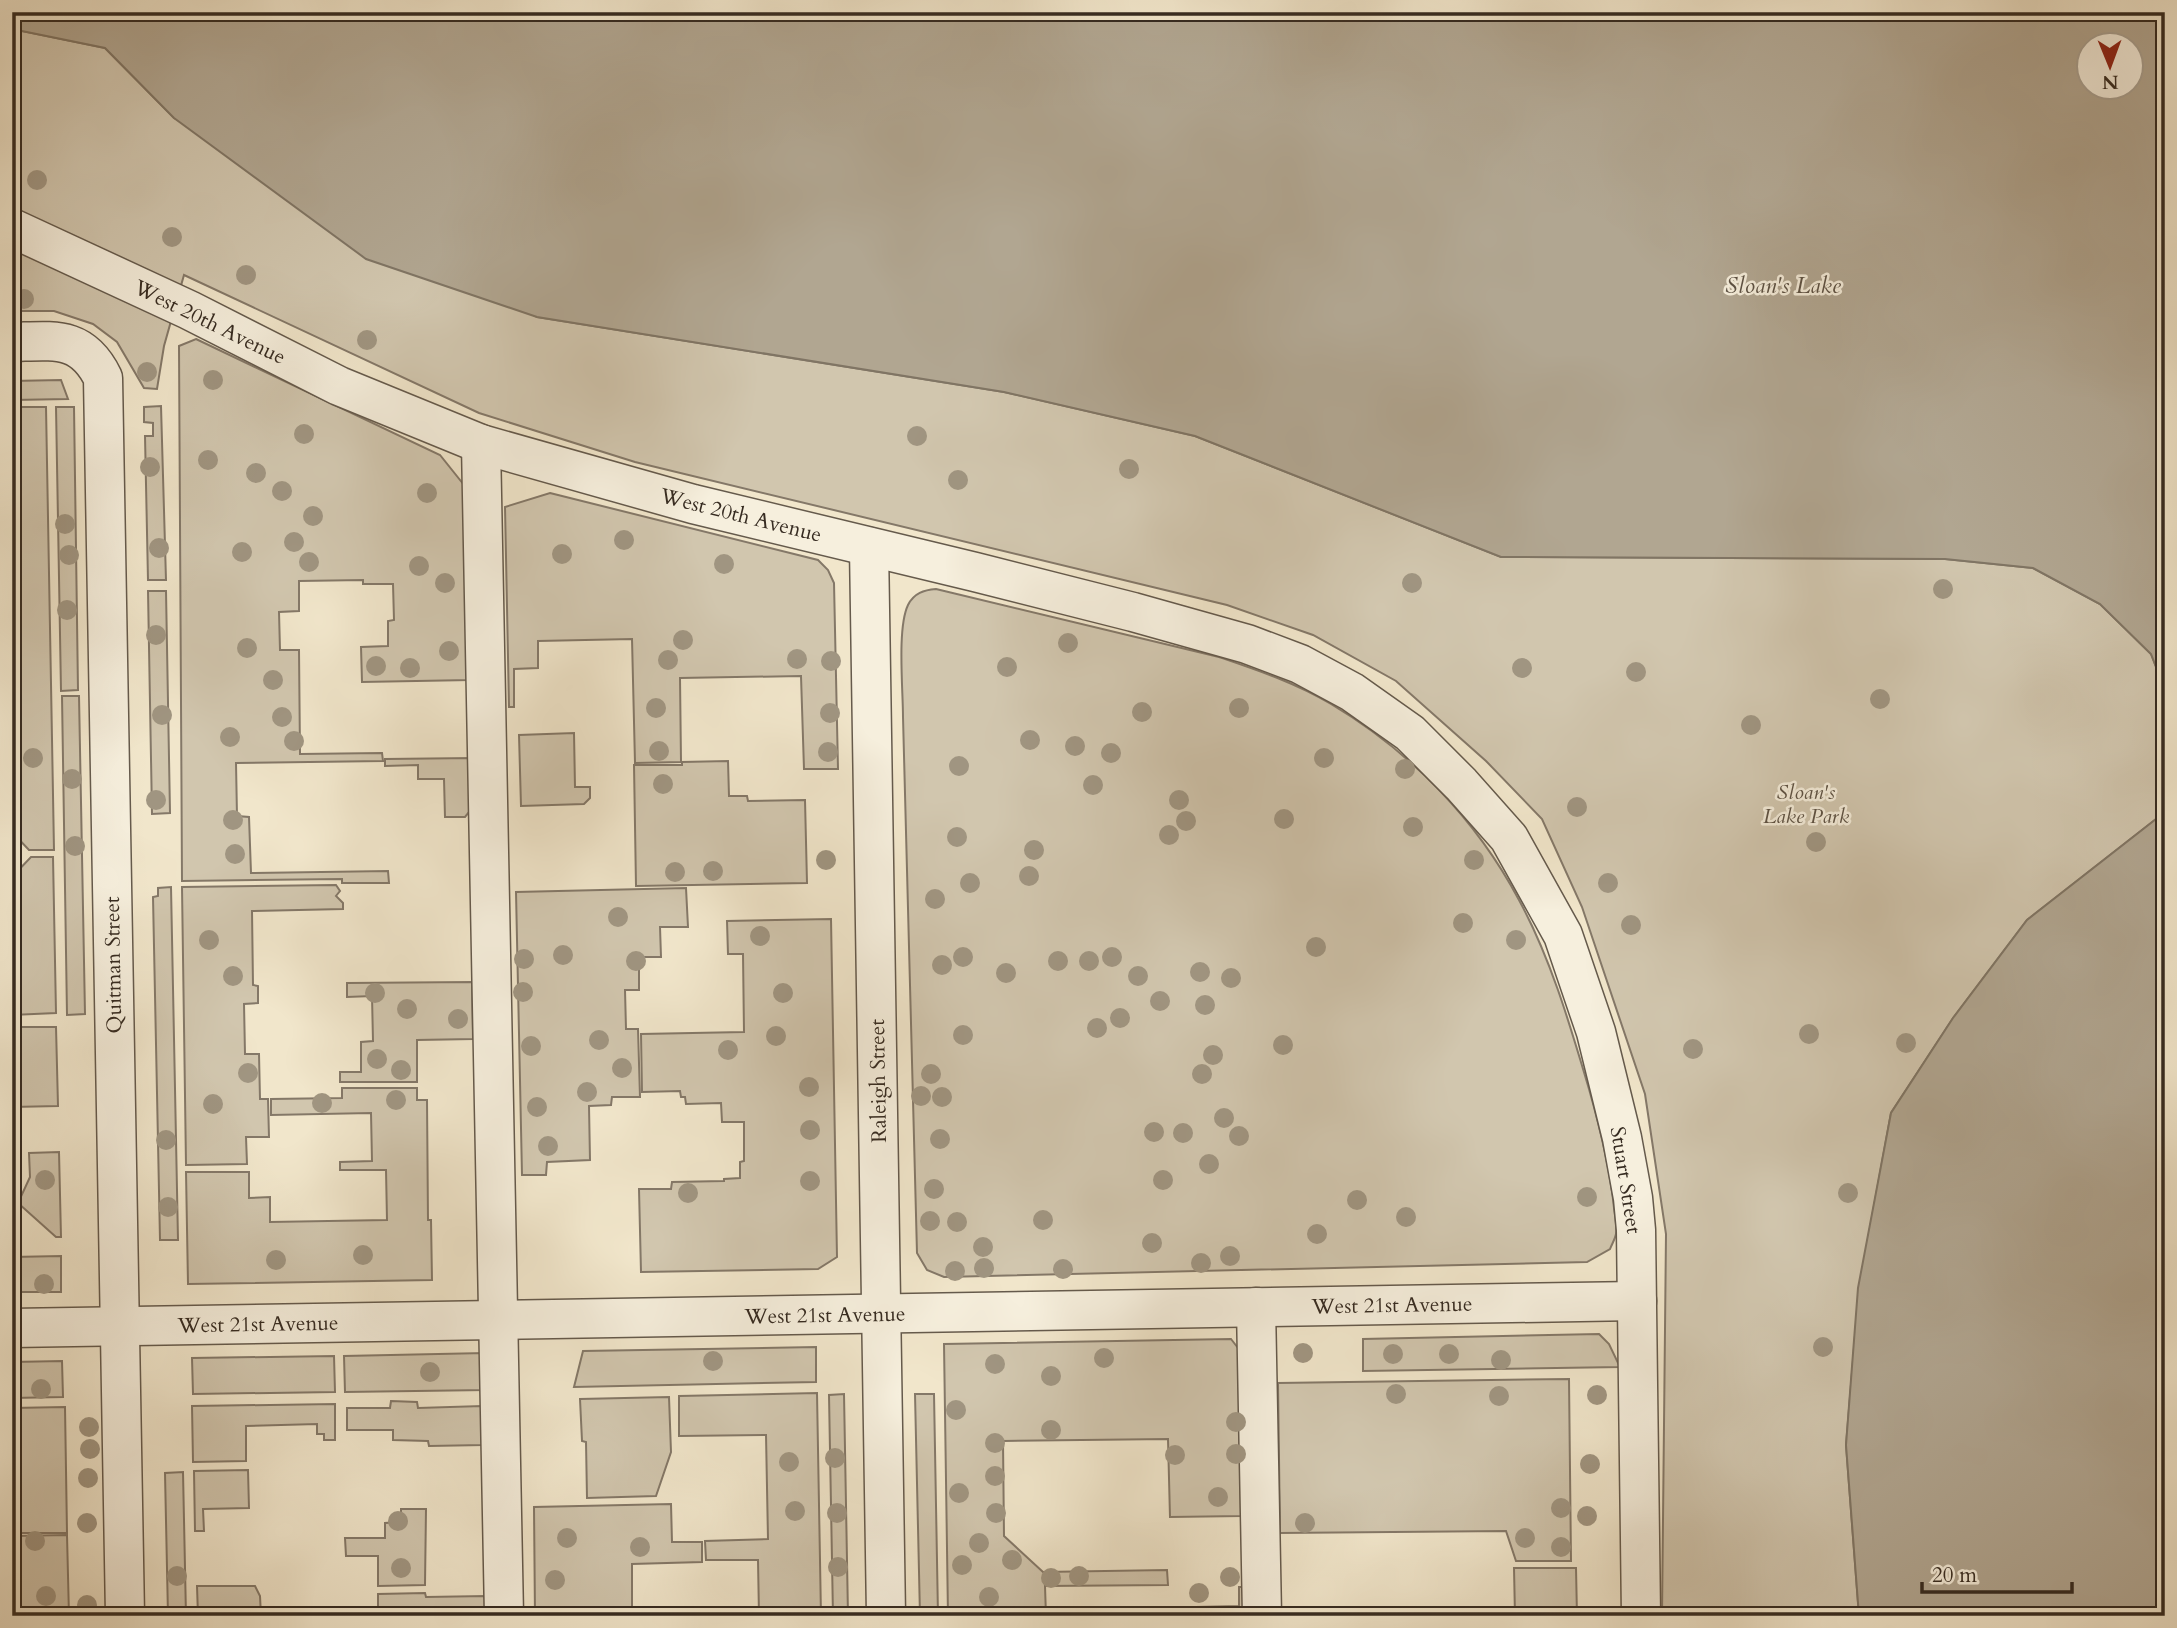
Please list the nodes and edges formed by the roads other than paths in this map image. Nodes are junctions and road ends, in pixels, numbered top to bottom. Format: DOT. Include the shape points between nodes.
graph roads {
  1 [pos="15,229"];
  2 [pos="12,342"];
  3 [pos="481,444"];
  4 [pos="869,547"];
  5 [pos="1461,784"];
  6 [pos="1637,1301"];
  7 [pos="1256,1307"];
  8 [pos="881,1313"];
  9 [pos="498,1320"];
  10 [pos="120,1326"];
  11 [pos="12,1328"];
  12 [pos="125,1616"];
  13 [pos="504,1616"];
  14 [pos="886,1616"];
  15 [pos="1262,1616"];
  16 [pos="1641,1616"];
  1 -- 3 [label="street, West 20th Avenue" via="340,386"];
  2 -- 10 [label="street, Quitman Street" via="71,344 84,351 103,378"];
  3 -- 4 [label="street, West 20th Avenue" via="693,504"];
  3 -- 9 [label="street"];
  4 -- 5 [label="street, West 20th Avenue" via="1133,612 1300,664 1352,692 1410,733"];
  4 -- 8 [label="street, Raleigh Street"];
  5 -- 6 [label="street, Stuart Street" via="1509,838 1563,934 1596,1032 1622,1138 1633,1199"];
  6 -- 7 [label="street, West 21st Avenue"];
  6 -- 16 [label="street, Stuart Street"];
  7 -- 8 [label="street, West 21st Avenue"];
  7 -- 15 [label="street"];
  8 -- 9 [label="street, West 21st Avenue"];
  8 -- 14 [label="street, Raleigh Street"];
  9 -- 10 [label="street, West 21st Avenue"];
  9 -- 13 [label="street"];
  10 -- 11 [label="street, West 21st Avenue"];
  10 -- 12 [label="street, Quitman Street"];
}
